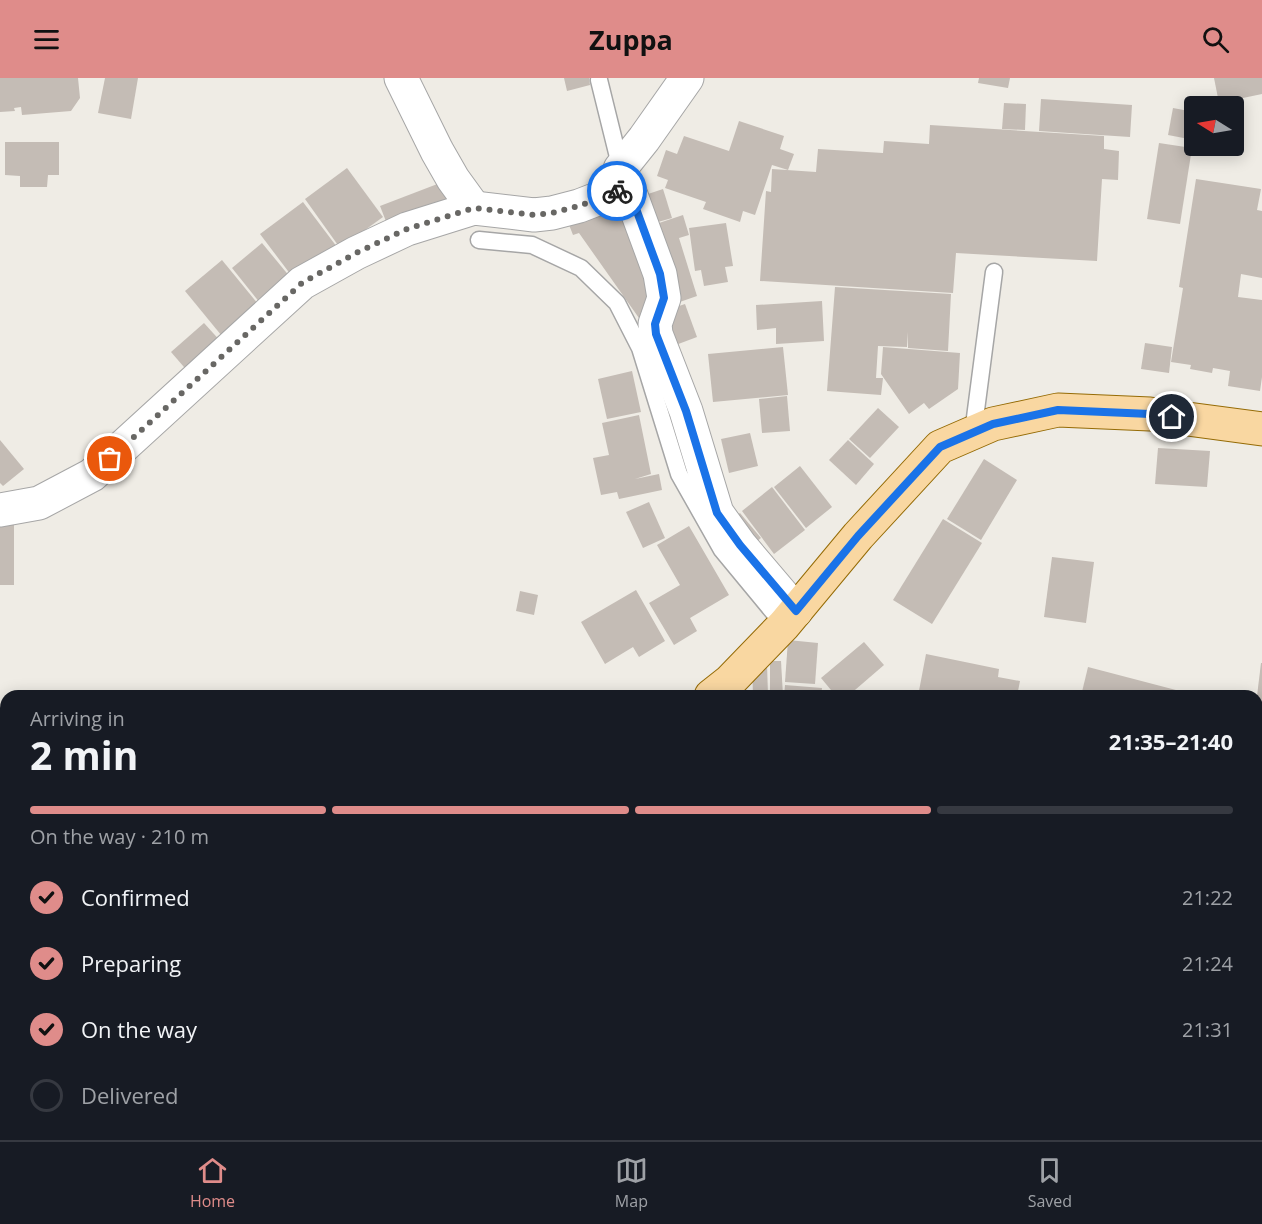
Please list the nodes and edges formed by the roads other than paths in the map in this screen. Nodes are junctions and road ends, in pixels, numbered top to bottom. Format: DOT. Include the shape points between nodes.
graph roads {
  1 [pos="687,78"];
  2 [pos="598,80"];
  3 [pos="410,84"];
  4 [pos="624,178"];
  5 [pos="474,208"];
  6 [pos="479,240"];
  7 [pos="994,272"];
  8 [pos="1262,429"];
  9 [pos="973,433"];
  10 [pos="0,510"];
  11 [pos="790,618"];
  12 [pos="719,690"];
  1 -- 4 [label="street" via="644,139"];
  2 -- 4 [label="lane"];
  3 -- 5 [label="street" via="437,151"];
  4 -- 5 [label="street" via="579,206 552,213 534,215"];
  4 -- 11 [label="street" via="660,274 664,298 655,324 656,334 686,411 717,513"];
  5 -- 10 [label="street" via="407,229 302,283 92,475 39,503"];
  6 -- 11 [label="lane" via="532,245 581,268 617,303 640,348 679,474 722,550"];
  7 -- 9 [label="lane"];
  8 -- 9 [label="main road" via="1150,414 1058,410 993,424"];
  9 -- 11 [label="main road" via="940,447"];
  11 -- 12 [label="main road"];
}
